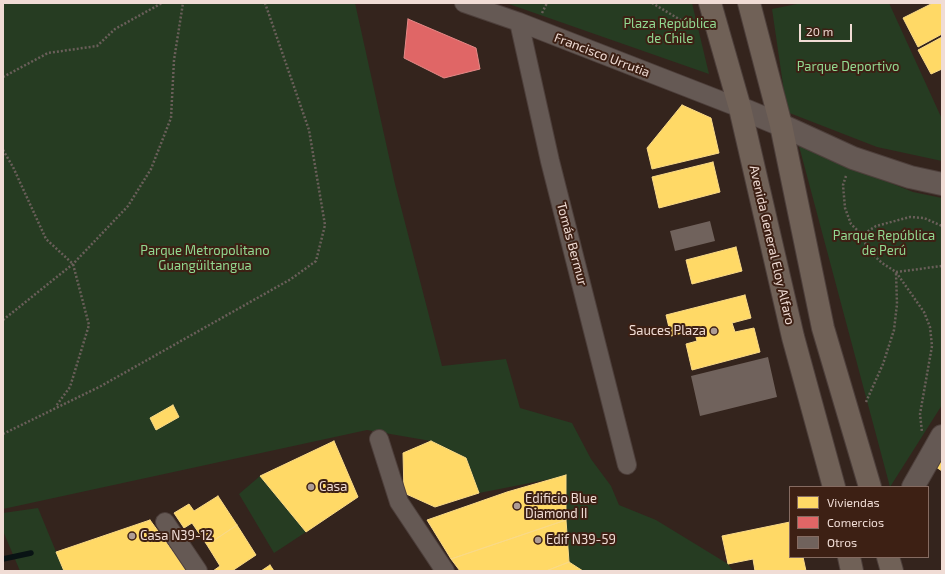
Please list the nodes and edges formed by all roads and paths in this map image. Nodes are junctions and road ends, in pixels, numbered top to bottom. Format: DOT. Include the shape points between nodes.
graph roads {
  1 [pos="162,3"];
  2 [pos="183,3"];
  3 [pos="266,3"];
  4 [pos="464,3"];
  5 [pos="551,3"];
  6 [pos="652,3"];
  7 [pos="710,3"];
  8 [pos="749,3"];
  9 [pos="546,6"];
  10 [pos="519,22"];
  11 [pos="717,32"];
  12 [pos="3,77"];
  13 [pos="740,108"];
  14 [pos="781,124"];
  15 [pos="3,150"];
  16 [pos="848,171"];
  17 [pos="942,184"];
  18 [pos="942,226"];
  19 [pos="862,235"];
  20 [pos="73,264"];
  21 [pos="942,266"];
  22 [pos="896,272"];
  23 [pos="3,320"];
  24 [pos="56,407"];
  25 [pos="864,408"];
  26 [pos="3,434"];
  27 [pos="932,437"];
  28 [pos="379,439"];
  29 [pos="627,466"];
  30 [pos="834,486"];
  31 [pos="870,486"];
  32 [pos="912,486"];
  33 [pos="165,522"];
  34 [pos="849,558"];
  35 [pos="888,558"];
  36 [pos="198,571"];
  37 [pos="446,571"];
  38 [pos="852,571"];
  39 [pos="892,571"];
  1 -- 12 [label="path" via="115,29 97,46 48,53"];
  2 -- 20 [label="path" via="174,60 171,118 151,169 128,206"];
  3 -- 24 [label="path" via="309,130 325,225 316,261 292,280 101,386"];
  4 -- 10 [label="street, Francisco Urrutia"];
  5 -- 9 [label="path"];
  6 -- 11 [label="path" via="684,22"];
  7 -- 11 [label="main road, Avenida General Eloy Alfaro"];
  8 -- 14 [label="main road"];
  10 -- 13 [label="street, Francisco Urrutia"];
  10 -- 29 [label="street, Tomás Bermur" via="550,161"];
  11 -- 13 [label="main road, Avenida General Eloy Alfaro"];
  13 -- 14 [label="main road"];
  13 -- 30 [label="main road, Avenida General Eloy Alfaro" via="793,337"];
  14 -- 17 [label="main road" via="853,158 910,177"];
  14 -- 31 [label="main road" via="823,328"];
  15 -- 20 [label="path" via="46,239"];
  16 -- 19 [label="path" via="843,185 845,208 851,224"];
  18 -- 19 [label="path" via="924,218 910,216 876,226"];
  19 -- 22 [label="path" via="868,250"];
  20 -- 23 [label="path"];
  20 -- 24 [label="path" via="89,325 70,387"];
  21 -- 22 [label="path"];
  22 -- 25 [label="path" via="897,304 894,330"];
  22 -- 27 [label="path" via="924,312 930,327 932,346 920,414"];
  24 -- 26 [label="path"];
  27 -- 32 [label="main road"];
  28 -- 37 [label="street" via="400,502"];
  33 -- 36 [label="street"];
  34 -- 38 [label="main road"];
  35 -- 39 [label="main road"];
}
